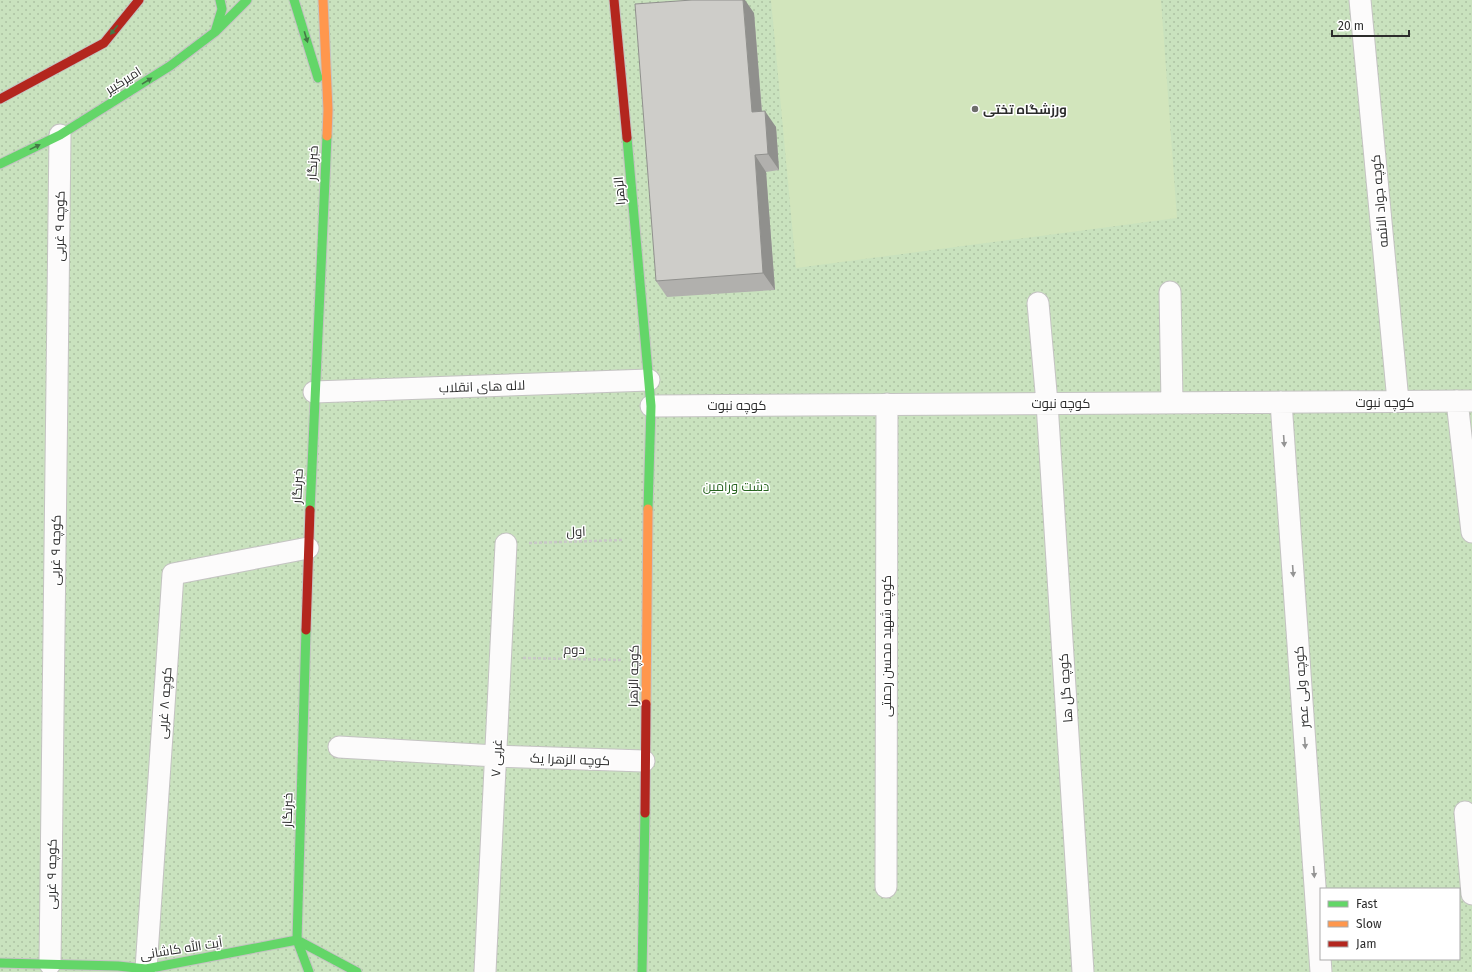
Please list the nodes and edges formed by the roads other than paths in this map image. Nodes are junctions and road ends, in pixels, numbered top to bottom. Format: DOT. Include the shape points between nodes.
graph roads {
  1 [pos="139,0"];
  2 [pos="220,0"];
  3 [pos="247,0"];
  4 [pos="294,0"];
  5 [pos="323,0"];
  6 [pos="614,0"];
  7 [pos="1360,0"];
  8 [pos="215,32"];
  9 [pos="0,99"];
  10 [pos="328,110"];
  11 [pos="60,135"];
  12 [pos="0,164"];
  13 [pos="1170,292"];
  14 [pos="1038,303"];
  15 [pos="649,380"];
  16 [pos="314,392"];
  17 [pos="1398,401"];
  18 [pos="1465,401"];
  19 [pos="1281,402"];
  20 [pos="1046,403"];
  21 [pos="1172,403"];
  22 [pos="887,404"];
  23 [pos="651,406"];
  24 [pos="1472,532"];
  25 [pos="506,544"];
  26 [pos="308,548"];
  27 [pos="340,747"];
  28 [pos="496,756"];
  29 [pos="644,761"];
  30 [pos="1465,812"];
  31 [pos="886,887"];
  32 [pos="1472,894"];
  33 [pos="297,940"];
  34 [pos="1320,958"];
  35 [pos="1320,960"];
  36 [pos="0,962"];
  37 [pos="50,964"];
  38 [pos="117,969"];
  39 [pos="146,969"];
  40 [pos="309,972"];
  41 [pos="357,972"];
  42 [pos="485,972"];
  43 [pos="642,972"];
  44 [pos="1082,972"];
  45 [pos="1321,972"];
  1 -- 9 [label="street, one-way" via="104,43"];
  2 -- 8 [label="street" via="222,9"];
  3 -- 8 [label="street, امیرکبیر"];
  4 -- 10 [label="street, one-way"];
  5 -- 10 [label="street, خبرنگار"];
  6 -- 15 [label="street, الزهرا"];
  7 -- 17 [label="street, کوچه جواد الائمه"];
  11 -- 8 [label="street, امیرکبیر, one-way" via="170,66"];
  10 -- 16 [label="street, خبرنگار"];
  12 -- 11 [label="street, امیرکبیر, one-way"];
  11 -- 37 [label="street, کوچه ۹ غربی"];
  13 -- 21 [label="street"];
  14 -- 20 [label="street, کوچه گل ها"];
  15 -- 16 [label="street, لاله های انقلاب"];
  15 -- 23 [label="street, کوچه الزهرا"];
  16 -- 26 [label="street, خبرنگار"];
  17 -- 18 [label="street, کوچه نبوت"];
  17 -- 19 [label="street, کوچه نبوت"];
  18 -- 24 [label="street"];
  19 -- 21 [label="street, کوچه نبوت"];
  19 -- 34 [label="street, کوچه ولی عصر, one-way"];
  20 -- 21 [label="street, کوچه نبوت"];
  20 -- 22 [label="street, کوچه نبوت"];
  20 -- 44 [label="street, کوچه گل ها"];
  22 -- 23 [label="street, کوچه نبوت"];
  22 -- 31 [label="street, کوچه شهید محسن رحمتی"];
  23 -- 29 [label="street, کوچه الزهرا"];
  25 -- 28 [label="street, ۷ غربی"];
  26 -- 33 [label="street, خبرنگار"];
  26 -- 39 [label="street, کوچه ۸ غربی" via="172,574"];
  27 -- 28 [label="street, کوچه الزهرا یک"];
  28 -- 29 [label="street, کوچه الزهرا یک"];
  28 -- 42 [label="street, ۷ غربی"];
  29 -- 43 [label="street, کوچه الزهرا"];
  30 -- 32 [label="street"];
  33 -- 39 [label="street, آیت الله کاشانی"];
  33 -- 40 [label="street, خبرنگار"];
  33 -- 41 [label="street"];
  35 -- 45 [label="street, کوچه ولی عصر, one-way"];
  36 -- 37 [label="street, آیت الله کاشانی"];
  37 -- 38 [label="street, آیت الله کاشانی"];
  38 -- 39 [label="street, آیت الله کاشانی"];
}
